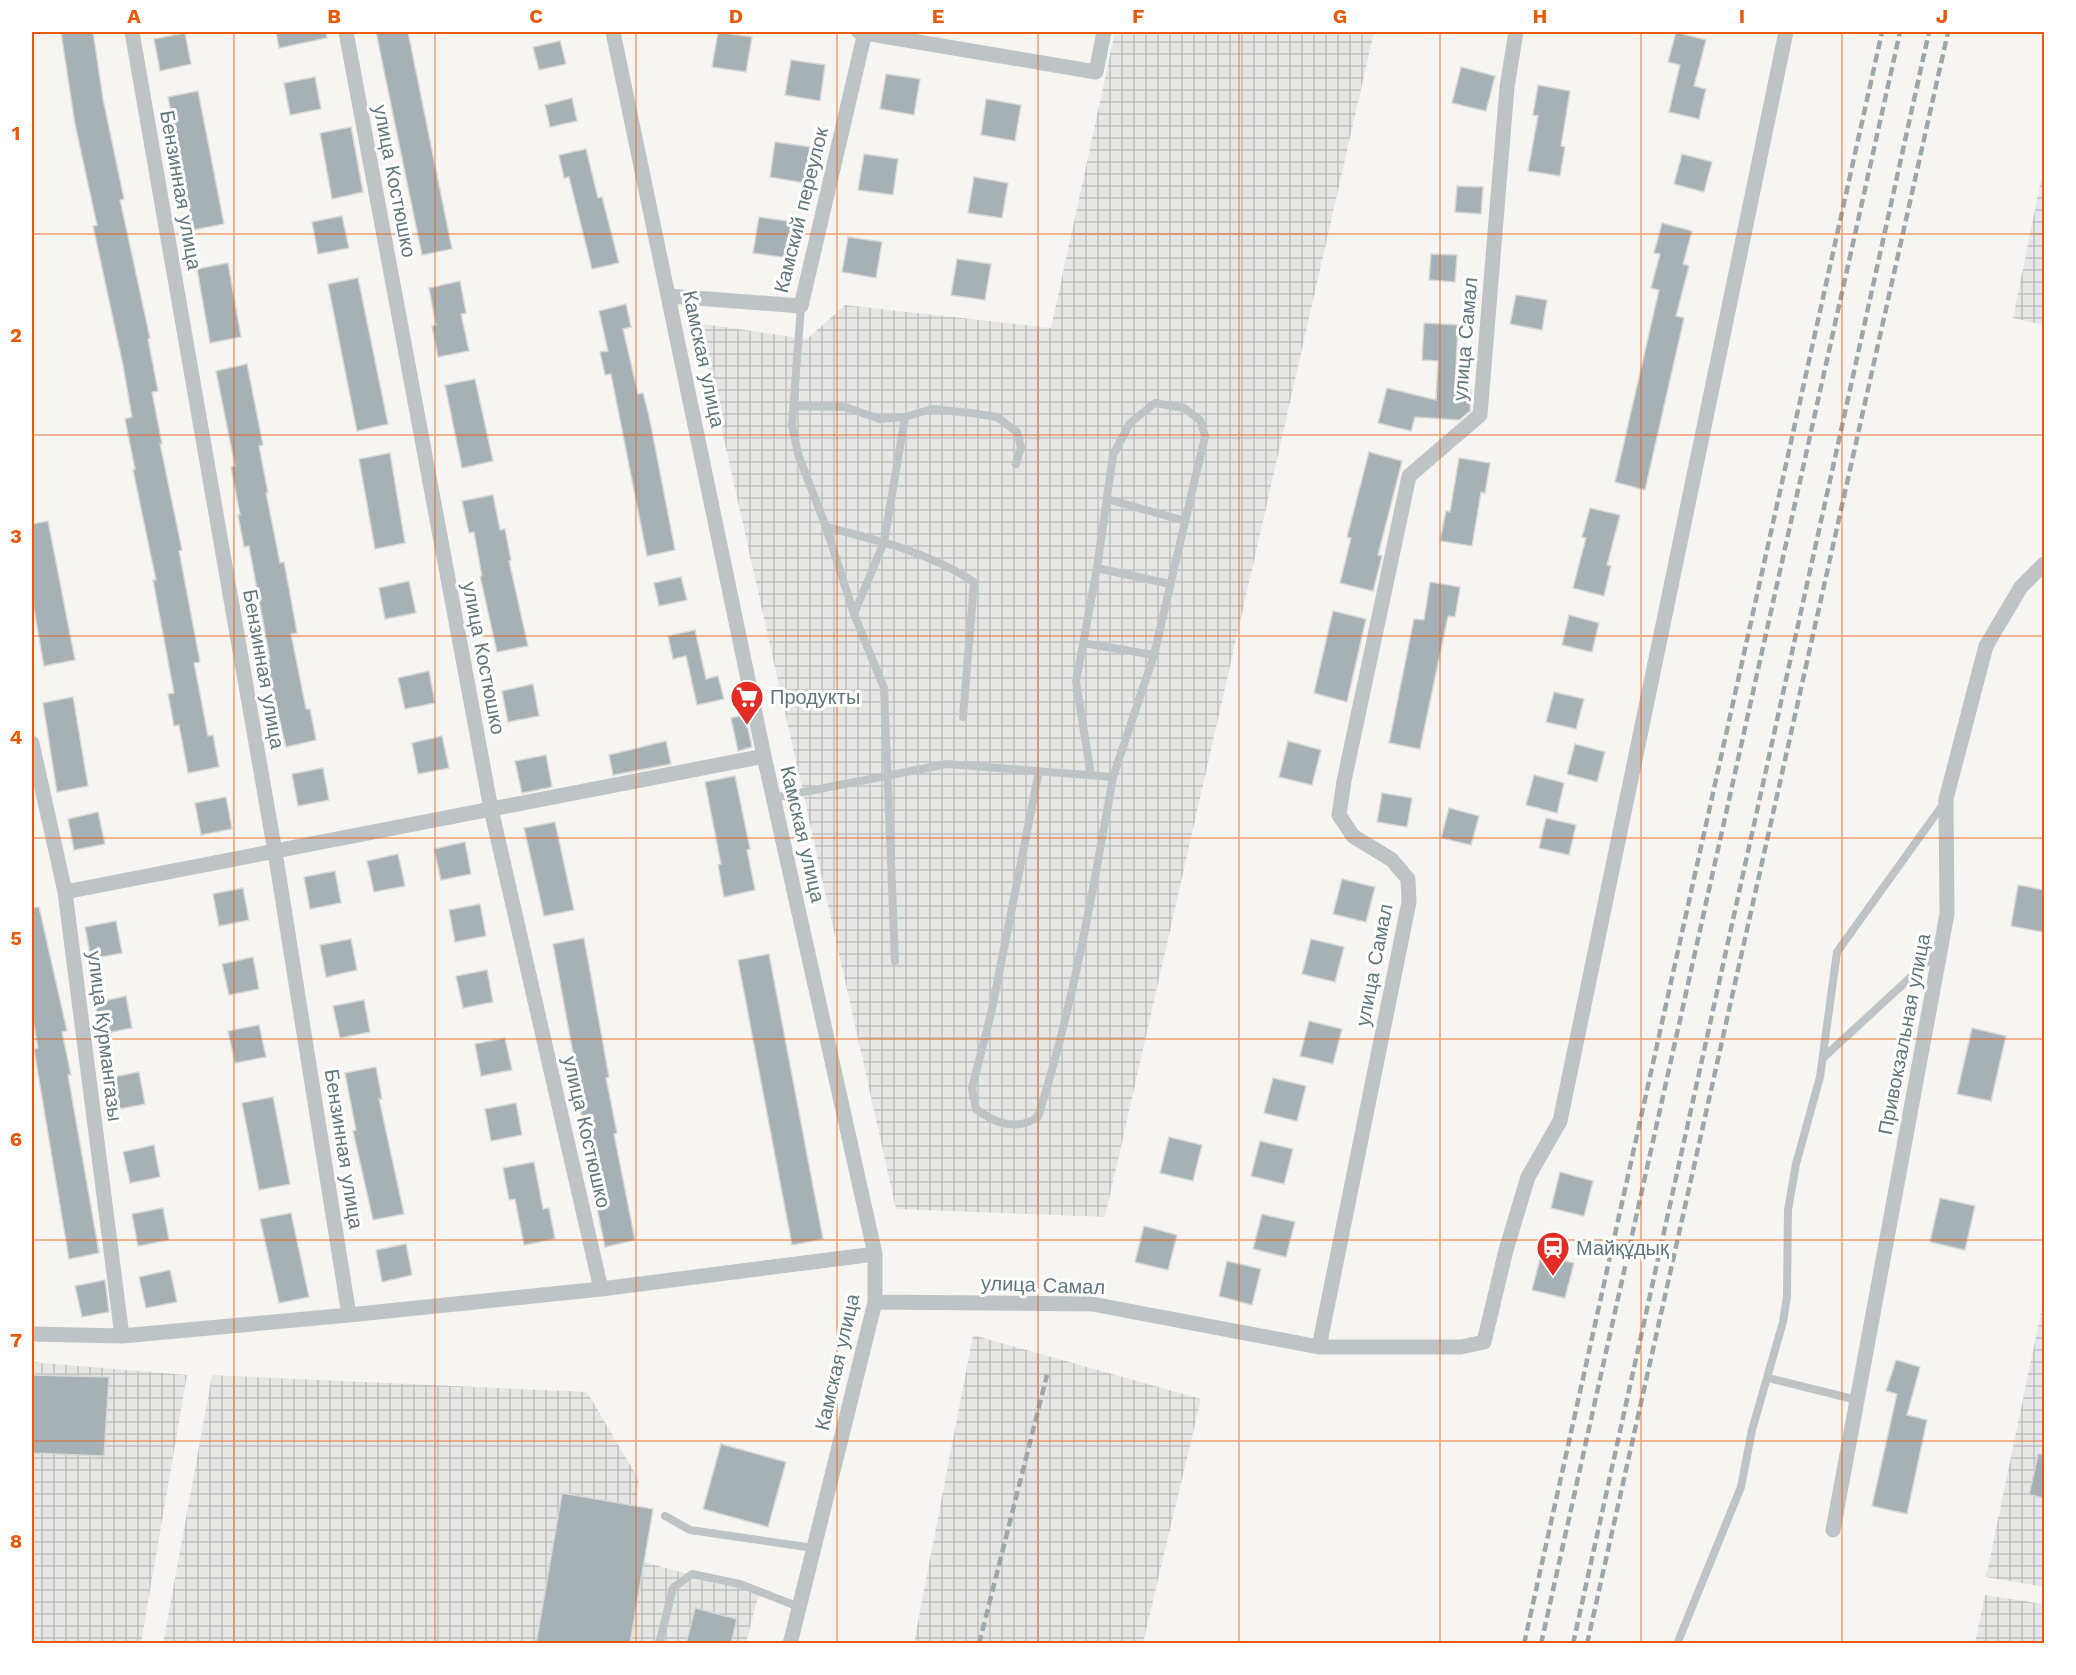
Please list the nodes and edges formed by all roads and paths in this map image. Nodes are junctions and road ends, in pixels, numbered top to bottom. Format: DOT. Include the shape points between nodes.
graph roads {
  1 [pos="132,32"];
  2 [pos="346,32"];
  3 [pos="613,32"];
  4 [pos="862,32"];
  5 [pos="1104,32"];
  6 [pos="1516,32"];
  7 [pos="1786,32"];
  8 [pos="669,296"];
  9 [pos="801,306"];
  10 [pos="794,406"];
  11 [pos="905,417"];
  12 [pos="1016,464"];
  13 [pos="1107,499"];
  14 [pos="1185,521"];
  15 [pos="826,527"];
  16 [pos="884,542"];
  17 [pos="2044,564"];
  18 [pos="1097,568"];
  19 [pos="1170,584"];
  20 [pos="854,614"];
  21 [pos="1083,643"];
  22 [pos="1154,655"];
  23 [pos="963,717"];
  24 [pos="32,744"];
  25 [pos="764,756"];
  26 [pos="1039,771"];
  27 [pos="889,775"];
  28 [pos="1091,775"];
  29 [pos="1113,777"];
  30 [pos="37,790"];
  31 [pos="773,798"];
  32 [pos="1946,799"];
  33 [pos="491,809"];
  34 [pos="274,852"];
  35 [pos="65,892"];
  36 [pos="1941,950"];
  37 [pos="895,961"];
  38 [pos="1823,1058"];
  39 [pos="875,1254"];
  40 [pos="601,1289"];
  41 [pos="875,1302"];
  42 [pos="349,1315"];
  43 [pos="32,1334"];
  44 [pos="122,1336"];
  45 [pos="1319,1347"];
  46 [pos="1768,1378"];
  47 [pos="1857,1400"];
  48 [pos="665,1515"];
  49 [pos="1833,1530"];
  50 [pos="814,1548"];
  51 [pos="799,1607"];
  52 [pos="659,1644"];
  53 [pos="790,1644"];
  54 [pos="1677,1644"];
  1 -- 34 [label="street, Бензинная улица"];
  2 -- 33 [label="street, улица Костюшко"];
  3 -- 8 [label="street, Камская улица"];
  4 -- 5 [label="street, Камский переулок" via="1096,72"];
  4 -- 9 [label="street, Камский переулок"];
  6 -- 45 [label="street, улица Самал" via="1507,87 1480,416 1409,476 1340,804 1339,815 1353,836 1392,860 1408,879 1409,902"];
  7 -- 45 [label="street" via="1560,1121 1528,1177 1484,1342 1461,1347"];
  8 -- 9 [label="street, Камский переулок"];
  8 -- 25 [label="street, Камская улица"];
  9 -- 10 [label="lane"];
  10 -- 11 [label="lane" via="845,406 880,419"];
  10 -- 15 [label="lane" via="792,425 798,453"];
  11 -- 12 [label="lane" via="932,409 996,417 1017,432 1021,447"];
  11 -- 16 [label="lane"];
  13 -- 14 [label="lane"];
  13 -- 14 [label="lane" via="1113,455 1130,423 1155,404 1170,404 1184,408 1200,420 1205,436"];
  13 -- 18 [label="lane"];
  14 -- 19 [label="lane"];
  15 -- 16 [label="lane"];
  15 -- 20 [label="lane"];
  16 -- 20 [label="lane"];
  16 -- 23 [label="lane" via="953,568 974,582"];
  17 -- 32 [label="street, Привокзальная улица" via="2021,587 1986,646"];
  18 -- 19 [label="lane"];
  18 -- 21 [label="lane"];
  19 -- 22 [label="lane"];
  20 -- 27 [label="lane" via="884,688"];
  21 -- 22 [label="lane"];
  21 -- 28 [label="lane" via="1076,682"];
  22 -- 29 [label="lane"];
  24 -- 30 [label="street, улица Курмангазы"];
  25 -- 31 [label="street, Камская улица"];
  25 -- 33 [label="street"];
  26 -- 27 [label="lane" via="947,764"];
  26 -- 28 [label="lane"];
  26 -- 29 [label="lane" via="991,1014 972,1088 976,1109 994,1122 1010,1124 1027,1124 1038,1117 1054,1067"];
  27 -- 31 [label="lane"];
  27 -- 37 [label="lane"];
  28 -- 29 [label="lane"];
  30 -- 35 [label="street, улица Курмангазы"];
  31 -- 39 [label="street, Камская улица"];
  32 -- 36 [label="street, Привокзальная улица" via="1947,914"];
  32 -- 38 [label="lane" via="1837,952"];
  33 -- 34 [label="street"];
  33 -- 40 [label="street, улица Костюшко"];
  34 -- 35 [label="street"];
  34 -- 42 [label="street, Бензинная улица"];
  35 -- 44 [label="street, улица Курмангазы"];
  36 -- 38 [label="lane"];
  36 -- 47 [label="street, Привокзальная улица"];
  38 -- 46 [label="lane" via="1788,1210 1787,1296"];
  39 -- 40 [label="street"];
  39 -- 41 [label="street, Камская улица"];
  40 -- 42 [label="street"];
  41 -- 45 [label="street, улица Самал" via="1092,1304"];
  41 -- 50 [label="street, Камская улица"];
  42 -- 44 [label="street"];
  43 -- 44 [label="street"];
  46 -- 47 [label="lane"];
  46 -- 54 [label="lane" via="1752,1430 1741,1487"];
  47 -- 49 [label="street, Привокзальная улица"];
  48 -- 50 [label="lane" via="690,1530"];
  50 -- 51 [label="street, Камская улица"];
  51 -- 52 [label="lane" via="740,1584 692,1574 674,1588"];
  51 -- 53 [label="street, Камская улица"];
}
